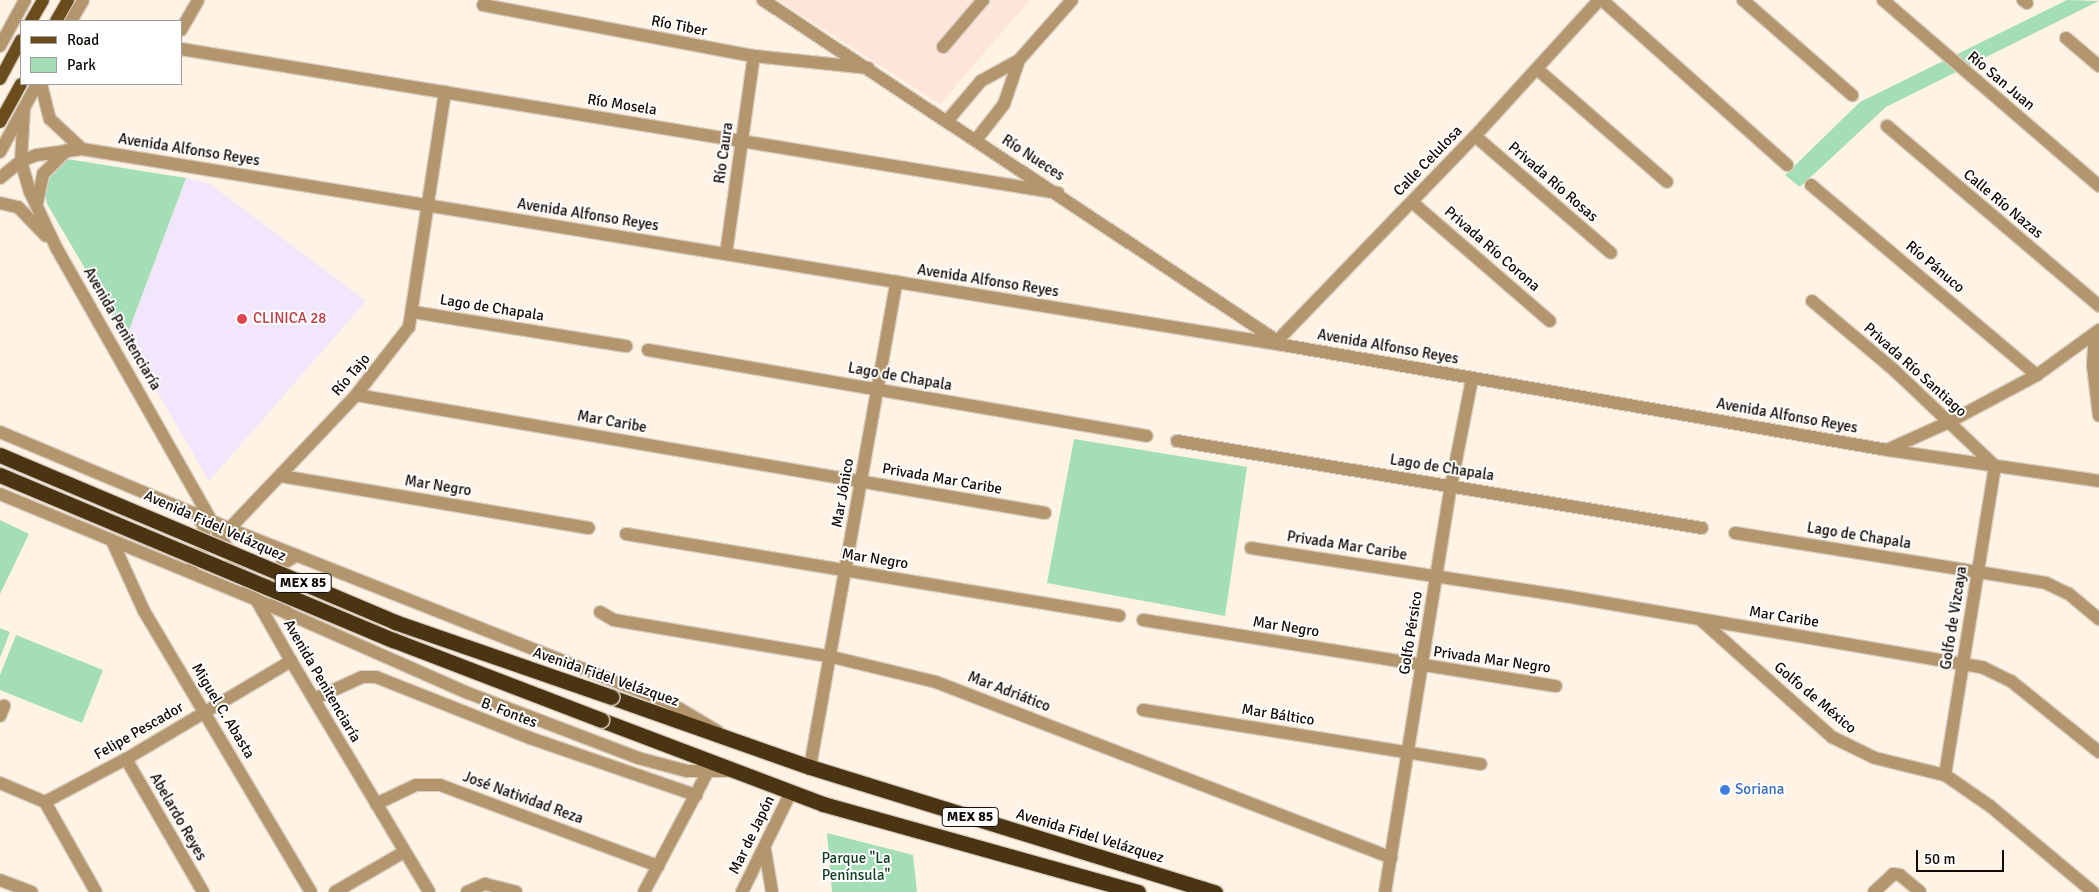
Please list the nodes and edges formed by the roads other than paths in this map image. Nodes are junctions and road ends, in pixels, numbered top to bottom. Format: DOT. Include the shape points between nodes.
graph roads {
  1 [pos="25,0"];
  2 [pos="43,0"];
  3 [pos="68,0"];
  4 [pos="83,0"];
  5 [pos="198,0"];
  6 [pos="764,0"];
  7 [pos="983,0"];
  8 [pos="1072,0"];
  9 [pos="1601,0"];
  10 [pos="1743,0"];
  11 [pos="1883,0"];
  12 [pos="483,6"];
  13 [pos="32,20"];
  14 [pos="57,20"];
  15 [pos="72,20"];
  16 [pos="5,25"];
  17 [pos="182,28"];
  18 [pos="2066,38"];
  19 [pos="20,42"];
  20 [pos="0,46"];
  21 [pos="943,47"];
  22 [pos="182,48"];
  23 [pos="754,56"];
  24 [pos="1019,60"];
  25 [pos="2099,66"];
  26 [pos="870,69"];
  27 [pos="1536,69"];
  28 [pos="0,79"];
  29 [pos="20,85"];
  30 [pos="36,85"];
  31 [pos="41,85"];
  32 [pos="445,92"];
  33 [pos="1852,95"];
  34 [pos="24,108"];
  35 [pos="947,121"];
  36 [pos="0,122"];
  37 [pos="1886,126"];
  38 [pos="1475,136"];
  39 [pos="976,140"];
  40 [pos="742,141"];
  41 [pos="82,149"];
  42 [pos="66,150"];
  43 [pos="0,152"];
  44 [pos="21,161"];
  45 [pos="1787,165"];
  46 [pos="0,178"];
  47 [pos="1667,182"];
  48 [pos="1812,185"];
  49 [pos="2099,186"];
  50 [pos="1058,193"];
  51 [pos="1412,202"];
  52 [pos="0,203"];
  53 [pos="37,206"];
  54 [pos="429,206"];
  55 [pos="58,249"];
  56 [pos="1611,253"];
  57 [pos="726,254"];
  58 [pos="896,282"];
  59 [pos="1812,300"];
  60 [pos="2099,306"];
  61 [pos="413,312"];
  62 [pos="1550,321"];
  63 [pos="2097,332"];
  64 [pos="1280,343"];
  65 [pos="626,346"];
  66 [pos="648,350"];
  67 [pos="2036,375"];
  68 [pos="1472,379"];
  69 [pos="877,390"];
  70 [pos="356,395"];
  71 [pos="2099,416"];
  72 [pos="1949,422"];
  73 [pos="0,432"];
  74 [pos="1147,436"];
  75 [pos="1177,441"];
  76 [pos="1887,450"];
  77 [pos="0,455"];
  78 [pos="1995,466"];
  79 [pos="0,475"];
  80 [pos="281,476"];
  81 [pos="2099,480"];
  82 [pos="862,482"];
  83 [pos="1451,486"];
  84 [pos="0,494"];
  85 [pos="195,513"];
  86 [pos="1045,513"];
  87 [pos="213,521"];
  88 [pos="589,528"];
  89 [pos="1702,528"];
  90 [pos="229,529"];
  91 [pos="1735,533"];
  92 [pos="626,534"];
  93 [pos="113,543"];
  94 [pos="1251,548"];
  95 [pos="296,555"];
  96 [pos="184,570"];
  97 [pos="847,570"];
  98 [pos="1978,571"];
  99 [pos="1437,576"];
  100 [pos="257,600"];
  101 [pos="600,612"];
  102 [pos="290,616"];
  103 [pos="1120,616"];
  104 [pos="2099,619"];
  105 [pos="1143,620"];
  106 [pos="1701,620"];
  107 [pos="832,657"];
  108 [pos="291,661"];
  109 [pos="1964,663"];
  110 [pos="1423,666"];
  111 [pos="427,675"];
  112 [pos="397,686"];
  113 [pos="1556,686"];
  114 [pos="314,700"];
  115 [pos="1143,710"];
  116 [pos="205,712"];
  117 [pos="727,739"];
  118 [pos="2099,752"];
  119 [pos="1407,754"];
  120 [pos="126,759"];
  121 [pos="1481,764"];
  122 [pos="810,767"];
  123 [pos="733,771"];
  124 [pos="707,773"];
  125 [pos="1945,775"];
  126 [pos="0,783"];
  127 [pos="791,792"];
  128 [pos="696,795"];
  129 [pos="45,802"];
  130 [pos="376,804"];
  131 [pos="765,850"];
  132 [pos="404,852"];
  133 [pos="1391,858"];
  134 [pos="658,866"];
  135 [pos="0,880"];
  136 [pos="32,892"];
  137 [pos="96,892"];
  138 [pos="202,892"];
  139 [pos="311,892"];
  140 [pos="335,892"];
  141 [pos="429,892"];
  142 [pos="467,892"];
  143 [pos="516,892"];
  144 [pos="644,892"];
  145 [pos="742,892"];
  146 [pos="772,892"];
  147 [pos="1138,892"];
  148 [pos="1215,892"];
  149 [pos="1385,892"];
  150 [pos="1874,892"];
  151 [pos="1920,892"];
  152 [pos="2093,892"];
  1 -- 16 [label="street"];
  2 -- 13 [label="main road"];
  3 -- 14 [label="main road"];
  4 -- 15 [label="street"];
  5 -- 17 [label="street"];
  6 -- 26 [label="street, Río Nueces"];
  7 -- 21 [label="street"];
  8 -- 24 [label="street"];
  9 -- 27 [label="street, Calle Celulosa"];
  9 -- 45 [label="street"];
  10 -- 33 [label="street"];
  11 -- 49 [label="street, Río San Juan"];
  12 -- 23 [label="street, Río Tiber"];
  16 -- 20 [label="street"];
  18 -- 25 [label="street"];
  19 -- 28 [label="main road"];
  22 -- 32 [label="street, Río Mosela"];
  23 -- 26 [label="street, Río Tiber"];
  23 -- 40 [label="street, Río Caura"];
  24 -- 35 [label="street" via="981,82"];
  24 -- 39 [label="street" via="1004,104"];
  26 -- 35 [label="street, Río Nueces"];
  27 -- 38 [label="street, Calle Celulosa"];
  27 -- 47 [label="street"];
  29 -- 36 [label="main road"];
  30 -- 34 [label="street"];
  31 -- 41 [label="street" via="50,119"];
  32 -- 40 [label="street, Río Mosela"];
  32 -- 54 [label="street, Río Tajo"];
  34 -- 43 [label="street"];
  34 -- 44 [label="street, Avenida Penitenciaría"];
  35 -- 39 [label="street, Río Nueces"];
  37 -- 60 [label="street, Calle Río Nazas"];
  38 -- 51 [label="street, Calle Celulosa"];
  38 -- 56 [label="street, Privada Río Rosas"];
  39 -- 50 [label="street, Río Nueces"];
  40 -- 50 [label="street, Río Mosela"];
  40 -- 57 [label="street, Río Caura"];
  41 -- 42 [label="street, Avenida Alfonso Reyes"];
  41 -- 54 [label="street, Avenida Alfonso Reyes"];
  42 -- 44 [label="street, Avenida Alfonso Reyes" via="37,154"];
  42 -- 53 [label="street" via="43,174"];
  44 -- 46 [label="street, Avenida Alfonso Reyes"];
  44 -- 53 [label="street, Avenida Penitenciaría"];
  48 -- 67 [label="street, Río Pánuco"];
  50 -- 64 [label="street, Río Nueces"];
  51 -- 62 [label="street, Privada Río Corona"];
  51 -- 64 [label="street, Calle Celulosa"];
  52 -- 55 [label="street, Avenida Penitenciaría" via="12,204 24,211"];
  53 -- 55 [label="street, Avenida Penitenciaría"];
  54 -- 57 [label="street, Avenida Alfonso Reyes"];
  54 -- 61 [label="street, Río Tajo"];
  55 -- 87 [label="street, Avenida Penitenciaría"];
  57 -- 58 [label="street, Avenida Alfonso Reyes"];
  58 -- 64 [label="street, Avenida Alfonso Reyes"];
  58 -- 69 [label="street, Mar Jónico"];
  59 -- 72 [label="street, Privada Río Santiago"];
  61 -- 65 [label="street, Lago de Chapala"];
  61 -- 70 [label="street, Río Tajo" via="403,338"];
  63 -- 67 [label="street"];
  63 -- 71 [label="street" via="2094,379"];
  64 -- 68 [label="street, Avenida Alfonso Reyes"];
  66 -- 69 [label="street, Lago de Chapala"];
  67 -- 72 [label="street"];
  68 -- 76 [label="street, Avenida Alfonso Reyes"];
  68 -- 83 [label="street, Golfo Pérsico"];
  69 -- 74 [label="street, Lago de Chapala"];
  69 -- 82 [label="street, Mar Jónico"];
  70 -- 80 [label="street, Río Tajo"];
  70 -- 82 [label="street, Mar Caribe"];
  72 -- 76 [label="street"];
  72 -- 78 [label="street, Privada Río Santiago"];
  73 -- 85 [label="street"];
  75 -- 83 [label="street, Lago de Chapala"];
  76 -- 78 [label="street, Avenida Alfonso Reyes"];
  77 -- 117 [label="highway, Avenida Fidel Velázquez / MEX 85, bridge" via="395,622"];
  78 -- 81 [label="street, Avenida Alfonso Reyes"];
  78 -- 98 [label="street, Golfo de Vizcaya"];
  79 -- 123 [label="highway, MEX 85, bridge" via="393,640"];
  80 -- 88 [label="street, Mar Negro"];
  80 -- 90 [label="street, Río Tajo"];
  82 -- 86 [label="street, Privada Mar Caribe"];
  82 -- 97 [label="street, Mar Jónico"];
  83 -- 89 [label="street, Lago de Chapala"];
  83 -- 99 [label="street, Golfo Pérsico"];
  84 -- 93 [label="street"];
  85 -- 87 [label="street"];
  85 -- 96 [label="street" via="203,525 205,542 198,559"];
  87 -- 90 [label="street"];
  87 -- 100 [label="street, Avenida Penitenciaría"];
  90 -- 95 [label="street"];
  91 -- 98 [label="street, Lago de Chapala"];
  92 -- 97 [label="street, Mar Negro"];
  93 -- 96 [label="street"];
  93 -- 116 [label="street, Miguel C. Abasta" via="144,611"];
  94 -- 99 [label="street, Privada Mar Caribe"];
  95 -- 102 [label="street" via="282,564 276,579 276,596"];
  95 -- 117 [label="street" via="670,703"];
  96 -- 100 [label="street"];
  97 -- 103 [label="street, Mar Negro"];
  97 -- 107 [label="street, Mar Jónico"];
  98 -- 104 [label="street, Lago de Chapala" via="2058,587"];
  98 -- 109 [label="street, Golfo de Vizcaya"];
  99 -- 106 [label="street, Mar Caribe"];
  99 -- 110 [label="street, Golfo Pérsico"];
  100 -- 102 [label="street"];
  100 -- 108 [label="street, Avenida Penitenciaría"];
  101 -- 107 [label="street, Mar Adriático" via="614,620"];
  102 -- 111 [label="street"];
  105 -- 110 [label="street, Mar Negro"];
  106 -- 109 [label="street, Mar Caribe"];
  106 -- 125 [label="street, Golfo de México" via="1845,746 1875,758"];
  107 -- 122 [label="street, Mar Jónico"];
  107 -- 133 [label="street, Mar Adriático" via="899,671 968,694"];
  108 -- 114 [label="street, Avenida Penitenciaría"];
  108 -- 116 [label="street, Felipe Pescador"];
  109 -- 118 [label="street, Mar Caribe" via="1994,670 2011,681"];
  109 -- 125 [label="street, Golfo de Vizcaya"];
  110 -- 113 [label="street, Privada Mar Negro"];
  110 -- 119 [label="street, Golfo Pérsico"];
  111 -- 112 [label="street"];
  111 -- 124 [label="street" via="638,758"];
  112 -- 114 [label="street, B. Fontes" via="366,676"];
  112 -- 128 [label="street, B. Fontes" via="530,738"];
  114 -- 130 [label="street, Avenida Penitenciaría"];
  115 -- 119 [label="street, Mar Báltico"];
  116 -- 120 [label="street, Felipe Pescador"];
  116 -- 139 [label="street, Miguel C. Abasta"];
  117 -- 122 [label="highway, Avenida Fidel Velázquez / MEX 85"];
  119 -- 121 [label="street, Mar Báltico"];
  119 -- 133 [label="street, Golfo Pérsico"];
  120 -- 129 [label="street, Felipe Pescador"];
  120 -- 138 [label="street, Abelardo Reyes"];
  122 -- 148 [label="highway, Avenida Fidel Velázquez / MEX 85"];
  123 -- 124 [label="street"];
  123 -- 127 [label="highway, MEX 85"];
  124 -- 128 [label="street"];
  125 -- 152 [label="street, Golfo de México" via="1990,806"];
  126 -- 129 [label="street"];
  127 -- 131 [label="street, Mar de Japón"];
  127 -- 147 [label="highway, MEX 85" via="864,816"];
  128 -- 134 [label="street"];
  129 -- 137 [label="street"];
  130 -- 132 [label="street, Avenida Penitenciaría"];
  130 -- 134 [label="street, José Natividad Reza" via="416,785 440,785"];
  131 -- 145 [label="street, Mar de Japón"];
  131 -- 146 [label="street"];
  132 -- 140 [label="street"];
  132 -- 141 [label="street, Avenida Penitenciaría"];
  133 -- 149 [label="street, Golfo Pérsico"];
  134 -- 144 [label="street"];
  135 -- 136 [label="street"];
  142 -- 143 [label="street" via="485,884"];
  150 -- 151 [label="street" via="1893,874 1900,875"];
}
